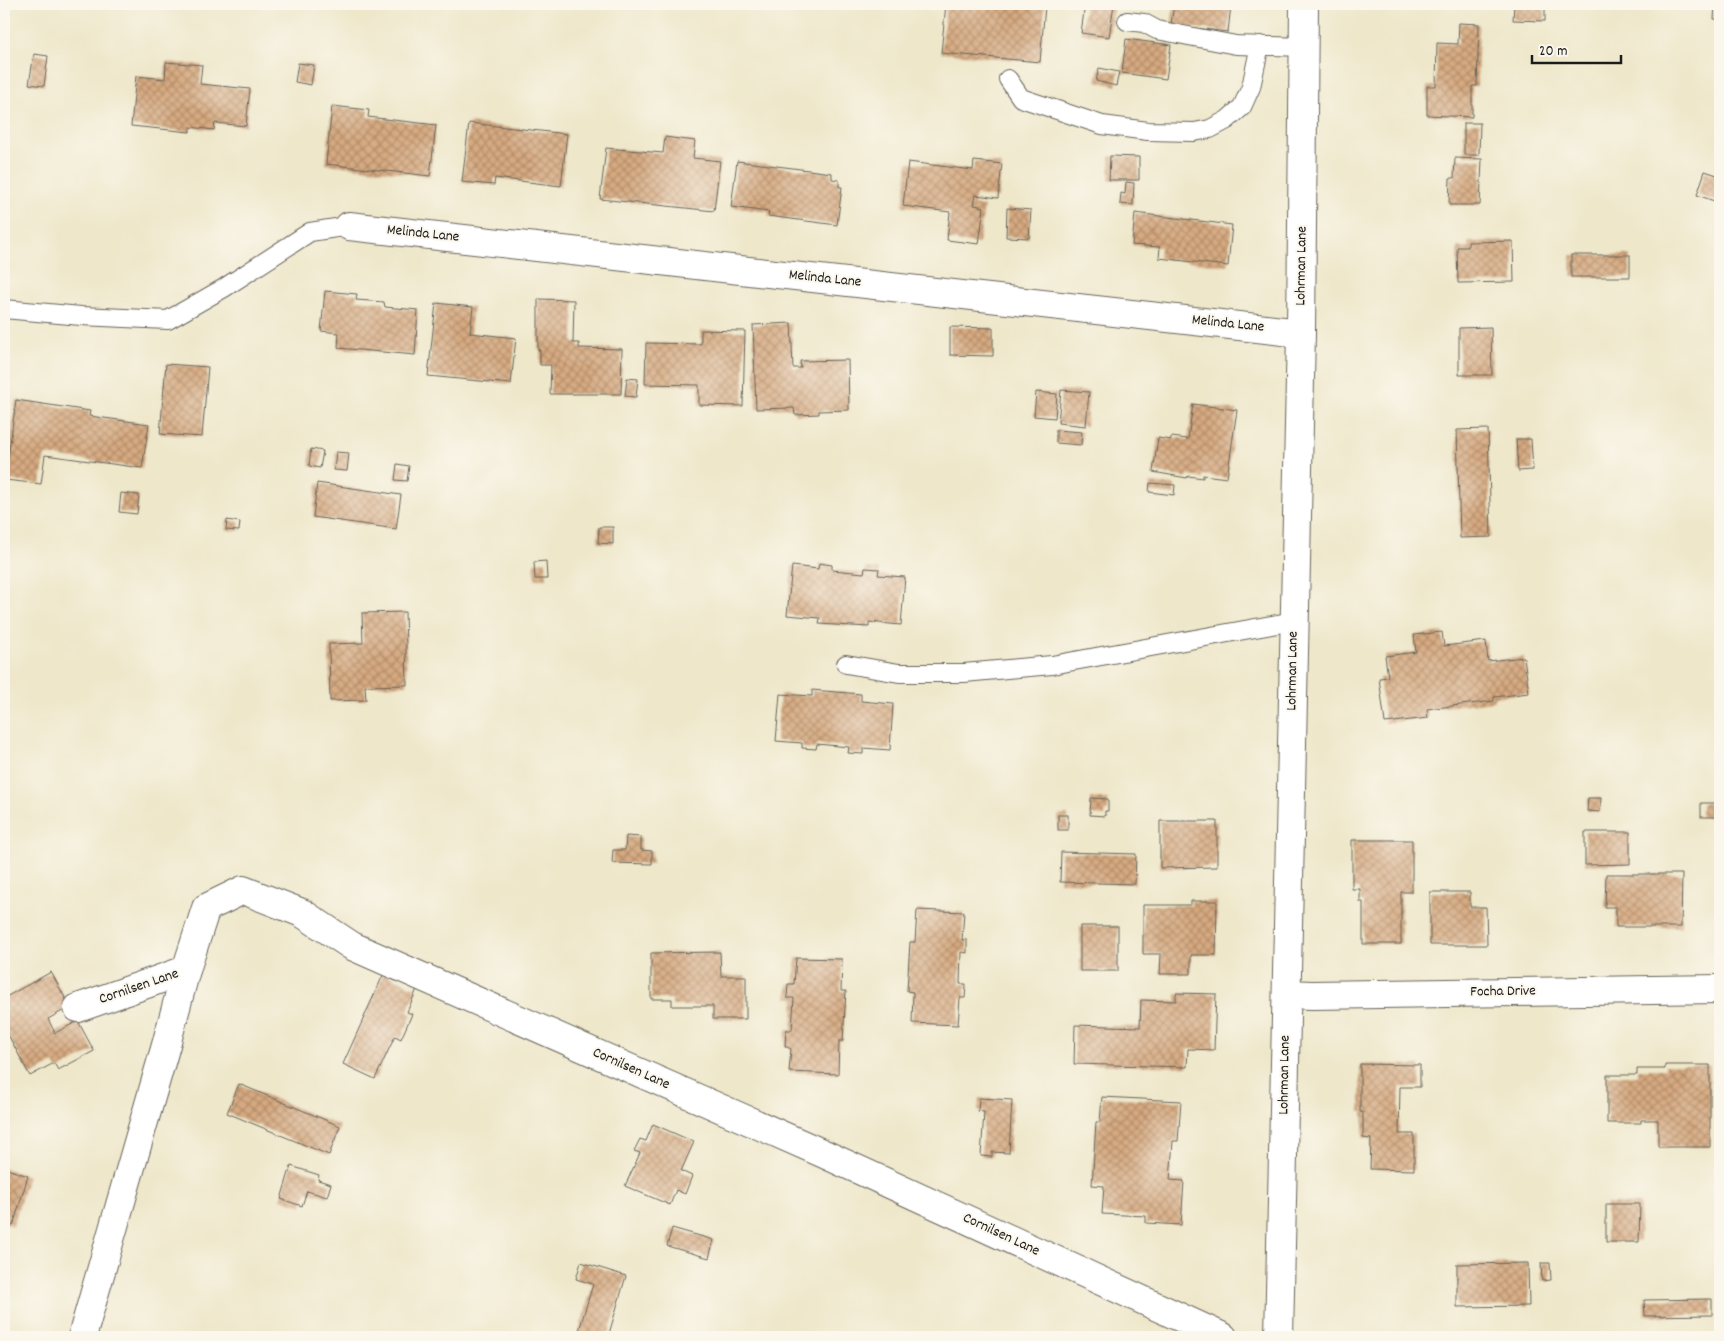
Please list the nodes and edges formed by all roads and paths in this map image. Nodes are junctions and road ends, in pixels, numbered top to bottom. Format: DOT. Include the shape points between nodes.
graph roads {
  1 [pos="1304,4"];
  2 [pos="1127,21"];
  3 [pos="1260,45"];
  4 [pos="1304,47"];
  5 [pos="1008,79"];
  6 [pos="349,226"];
  7 [pos="4,309"];
  8 [pos="1301,333"];
  9 [pos="1294,620"];
  10 [pos="846,664"];
  11 [pos="186,970"];
  12 [pos="1720,989"];
  13 [pos="1286,994"];
  14 [pos="78,1008"];
  15 [pos="82,1337"];
  16 [pos="1223,1337"];
  17 [pos="1279,1337"];
  1 -- 4 [label="street, Lohrman Lane"];
  2 -- 3 [label="lane" via="1236,45"];
  3 -- 4 [label="lane"];
  3 -- 5 [label="lane" via="1251,87 1242,107 1210,129 1194,132 1148,131 1094,122 1021,98"];
  4 -- 8 [label="street, Lohrman Lane"];
  6 -- 7 [label="lane" via="310,232 168,320"];
  6 -- 8 [label="street, Melinda Lane"];
  8 -- 9 [label="street, Lohrman Lane"];
  9 -- 10 [label="lane" via="1052,665 899,674"];
  9 -- 13 [label="street, Lohrman Lane"];
  11 -- 14 [label="street, Cornilsen Lane"];
  11 -- 15 [label="street"];
  11 -- 16 [label="street, Cornilsen Lane" via="206,908 243,890 302,914 352,946 831,1157"];
  12 -- 13 [label="street, Focha Drive"];
  13 -- 17 [label="street, Lohrman Lane"];
}
